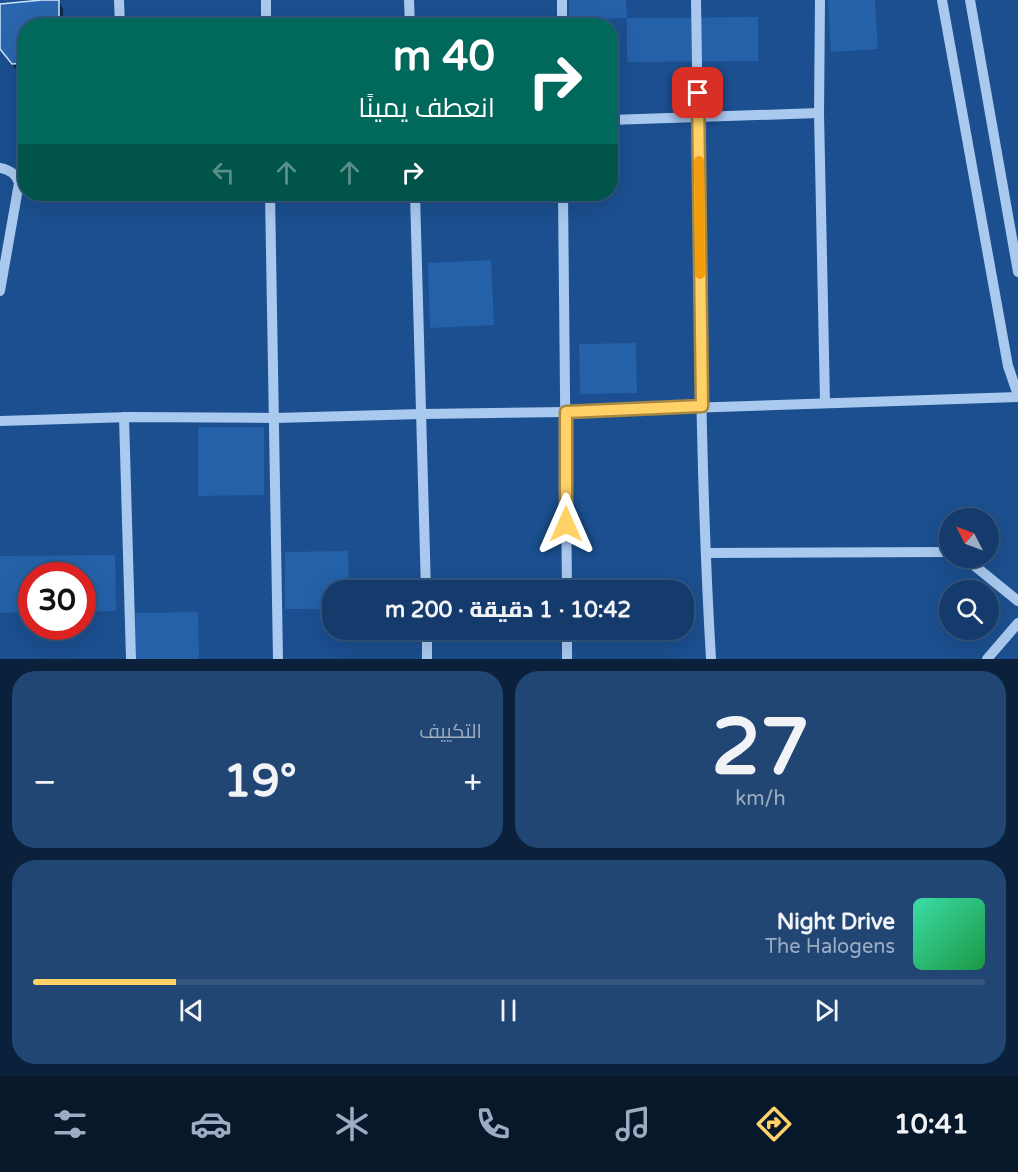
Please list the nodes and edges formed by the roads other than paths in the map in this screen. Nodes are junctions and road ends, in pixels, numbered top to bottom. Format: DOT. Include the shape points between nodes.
graph roads {
  1 [pos="119,0"];
  2 [pos="266,0"];
  3 [pos="409,0"];
  4 [pos="562,0"];
  5 [pos="696,0"];
  6 [pos="820,0"];
  7 [pos="942,0"];
  8 [pos="970,0"];
  9 [pos="120,18"];
  10 [pos="266,18"];
  11 [pos="410,18"];
  12 [pos="562,18"];
  13 [pos="819,113"];
  14 [pos="698,117"];
  15 [pos="618,120"];
  16 [pos="0,168"];
  17 [pos="18,180"];
  18 [pos="18,189"];
  19 [pos="270,201"];
  20 [pos="415,201"];
  21 [pos="563,201"];
  22 [pos="1018,272"];
  23 [pos="0,291"];
  24 [pos="1018,396"];
  25 [pos="825,402"];
  26 [pos="702,406"];
  27 [pos="566,412"];
  28 [pos="422,414"];
  29 [pos="124,417"];
  30 [pos="275,418"];
  31 [pos="0,421"];
  32 [pos="939,552"];
  33 [pos="706,553"];
  34 [pos="977,568"];
  35 [pos="426,580"];
  36 [pos="567,580"];
  37 [pos="1018,601"];
  38 [pos="1018,623"];
  39 [pos="427,640"];
  40 [pos="567,640"];
  41 [pos="130,659"];
  42 [pos="278,659"];
  43 [pos="427,659"];
  44 [pos="567,659"];
  45 [pos="711,659"];
  46 [pos="987,659"];
  1 -- 9 [label="street"];
  2 -- 10 [label="street"];
  3 -- 11 [label="street"];
  4 -- 12 [label="street"];
  5 -- 14 [label="street"];
  6 -- 13 [label="street"];
  7 -- 24 [label="street" via="1008,366"];
  8 -- 22 [label="street"];
  13 -- 14 [label="street"];
  13 -- 25 [label="street"];
  14 -- 15 [label="street"];
  14 -- 26 [label="street"];
  16 -- 17 [label="street" via="12,172"];
  18 -- 23 [label="street"];
  19 -- 30 [label="street"];
  20 -- 28 [label="street"];
  21 -- 27 [label="street"];
  24 -- 25 [label="street"];
  25 -- 26 [label="street"];
  26 -- 27 [label="street"];
  26 -- 33 [label="street"];
  27 -- 28 [label="street"];
  27 -- 36 [label="street"];
  28 -- 30 [label="street"];
  28 -- 35 [label="street"];
  29 -- 30 [label="street"];
  29 -- 31 [label="street"];
  29 -- 41 [label="street"];
  30 -- 42 [label="street"];
  32 -- 33 [label="street"];
  33 -- 45 [label="street"];
  34 -- 37 [label="street"];
  38 -- 46 [label="street"];
  39 -- 43 [label="street"];
  40 -- 44 [label="street"];
}
